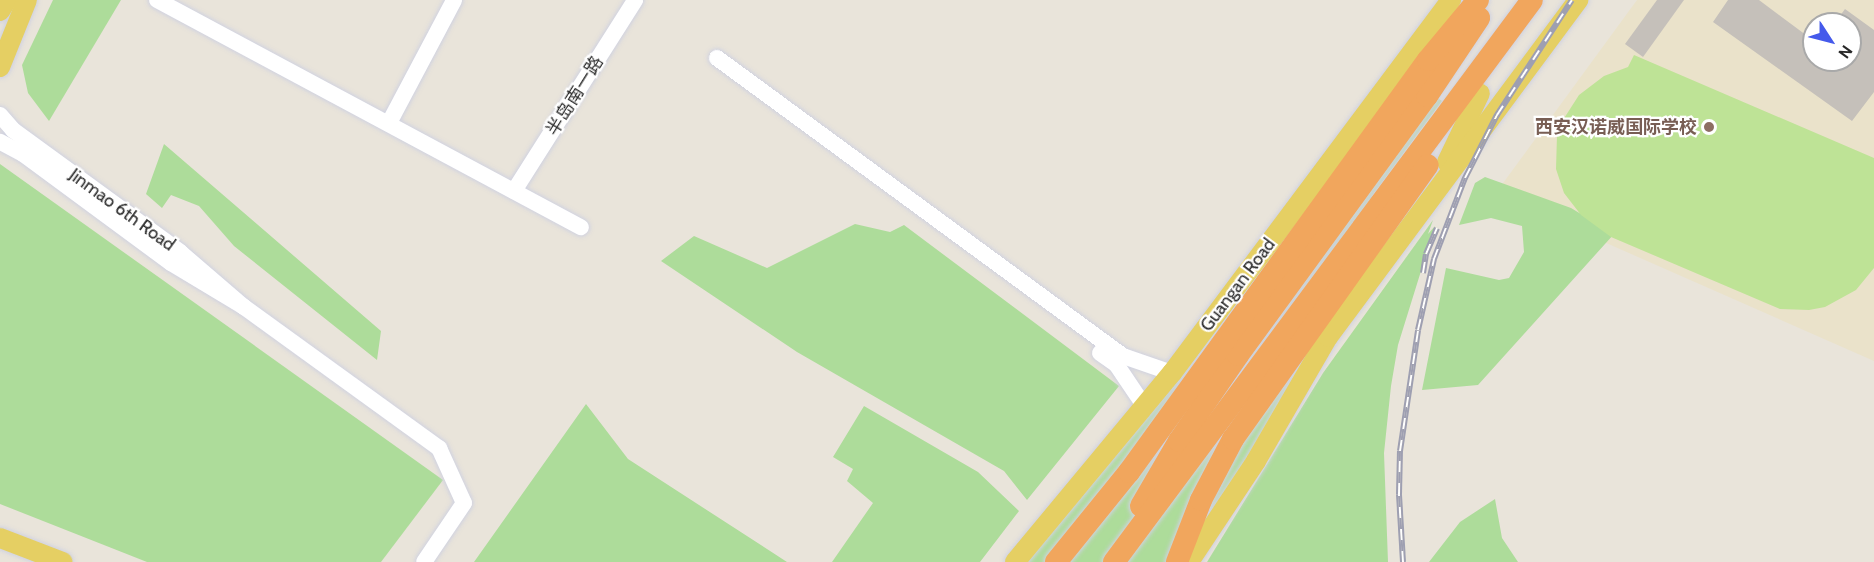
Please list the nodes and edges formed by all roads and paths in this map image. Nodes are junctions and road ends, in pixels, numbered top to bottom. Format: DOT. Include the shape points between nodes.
graph roads {
  1 [pos="6,0"];
  2 [pos="25,0"];
  3 [pos="157,0"];
  4 [pos="454,0"];
  5 [pos="635,0"];
  6 [pos="1451,0"];
  7 [pos="1478,0"];
  8 [pos="1491,0"];
  9 [pos="1532,0"];
  10 [pos="1537,0"];
  11 [pos="1578,0"];
  12 [pos="0,6"];
  13 [pos="0,11"];
  14 [pos="0,36"];
  15 [pos="0,67"];
  16 [pos="1480,93"];
  17 [pos="0,115"];
  18 [pos="389,123"];
  19 [pos="0,142"];
  20 [pos="514,191"];
  21 [pos="1430,200"];
  22 [pos="1383,214"];
  23 [pos="581,227"];
  24 [pos="244,307"];
  25 [pos="1172,373"];
  26 [pos="1145,407"];
  27 [pos="0,538"];
  28 [pos="63,562"];
  29 [pos="423,562"];
  30 [pos="1015,562"];
  31 [pos="1056,562"];
  32 [pos="1114,562"];
  33 [pos="1177,562"];
  34 [pos="1189,562"];
  1 -- 12 [label="main road"];
  1 -- 13 [label="main road"];
  2 -- 14 [label="main road"];
  2 -- 15 [label="main road"];
  3 -- 18 [label="street"];
  4 -- 18 [label="street"];
  5 -- 20 [label="street, 半岛南一路"];
  6 -- 25 [label="main road, Guangan Road"];
  7 -- 31 [label="highway" via="1428,60 1124,480"];
  8 -- 32 [label="highway" via="1427,96 1207,400 1159,473"];
  9 -- 22 [label="highway"];
  10 -- 16 [label="highway"];
  11 -- 21 [label="main road"];
  16 -- 21 [label="main road"];
  16 -- 22 [label="highway"];
  17 -- 24 [label="street, Jinmao 6th Road" via="13,130 180,252"];
  18 -- 20 [label="street"];
  19 -- 24 [label="street, Jinmao 6th Road" via="23,154 171,263"];
  20 -- 23 [label="street"];
  21 -- 34 [label="main road" via="1328,337 1256,461"];
  22 -- 32 [label="highway"];
  22 -- 33 [label="highway" via="1233,439 1201,500"];
  24 -- 29 [label="street, Jinmao 6th Road" via="439,448 464,503"];
  25 -- 26 [label="main road, Guangan Road"];
  25 -- 26 [label="street" via="1123,356 714,62 1116,364"];
  26 -- 30 [label="main road, Guangan Road"];
  27 -- 28 [label="main road"];
}
